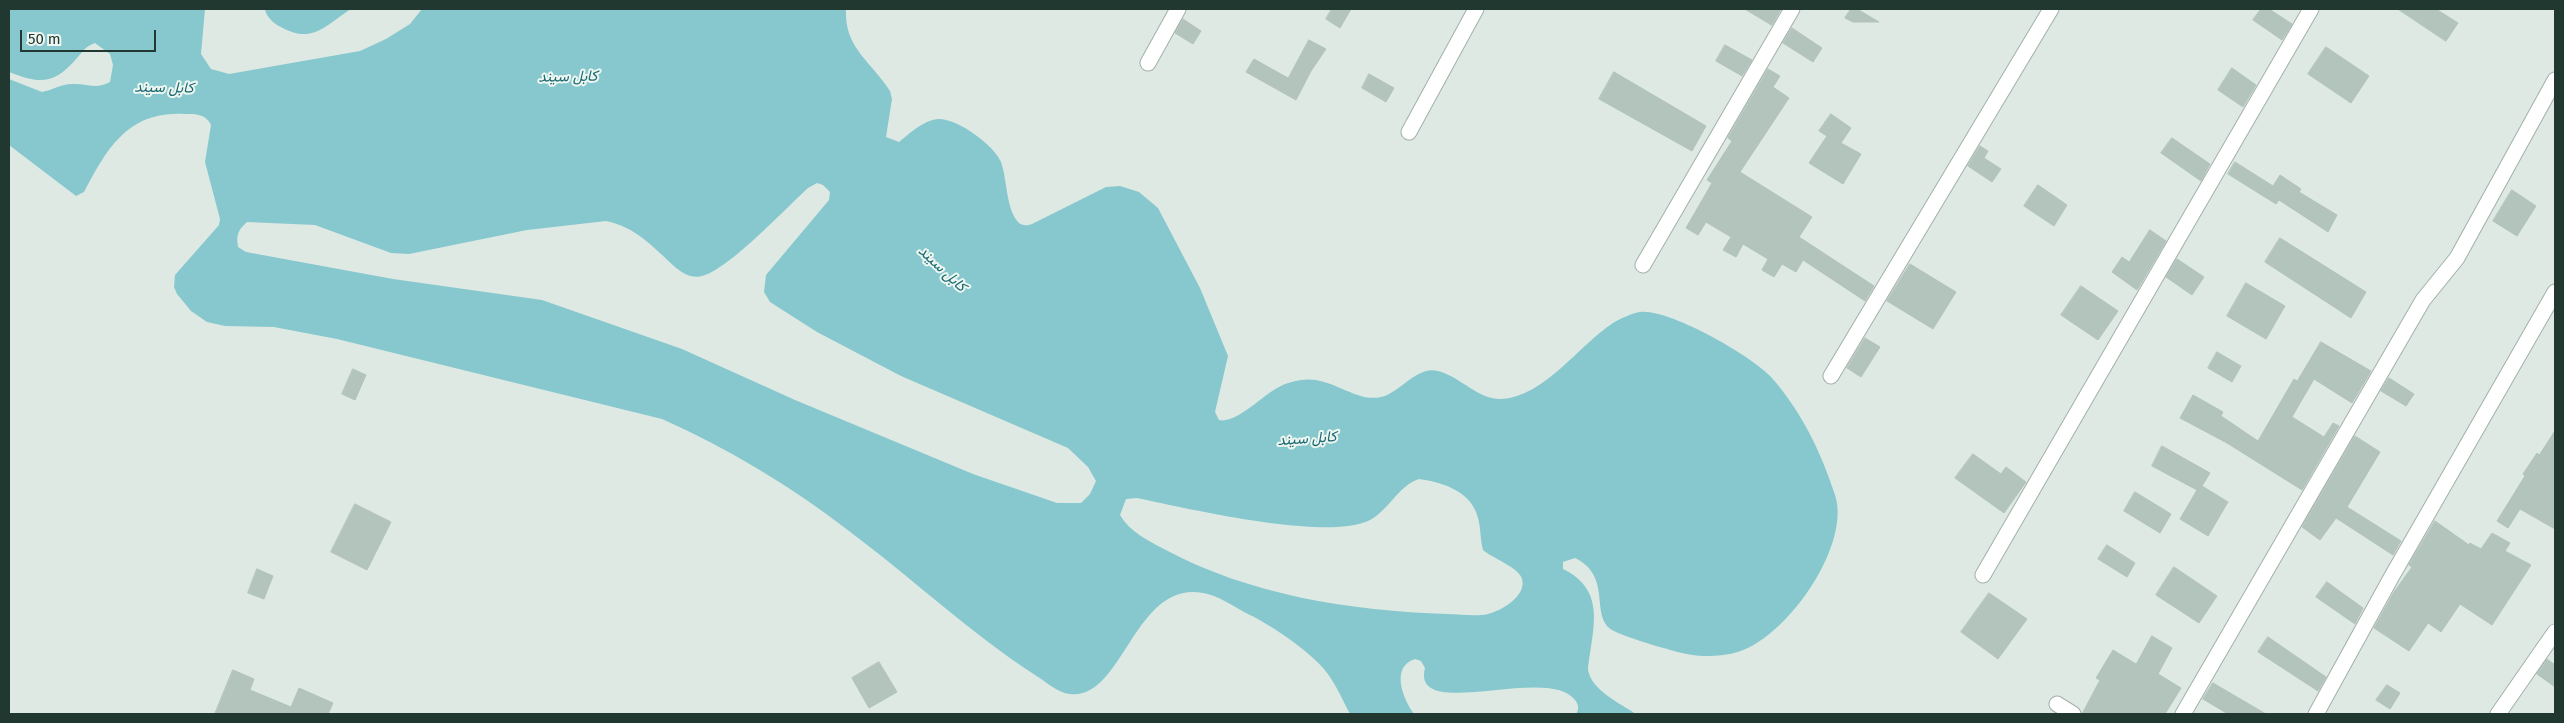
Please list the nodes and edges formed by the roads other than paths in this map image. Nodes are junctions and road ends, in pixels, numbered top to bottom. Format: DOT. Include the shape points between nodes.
graph roads {
  1 [pos="1178,9"];
  2 [pos="1476,9"];
  3 [pos="1792,9"];
  4 [pos="2051,9"];
  5 [pos="2312,9"];
  6 [pos="1148,63"];
  7 [pos="2555,80"];
  8 [pos="1410,132"];
  9 [pos="1643,265"];
  10 [pos="2555,292"];
  11 [pos="1831,376"];
  12 [pos="1982,575"];
  13 [pos="2555,632"];
  14 [pos="2057,704"];
  15 [pos="2072,714"];
  16 [pos="2183,714"];
  17 [pos="2316,714"];
  18 [pos="2498,714"];
  1 -- 6 [label="street"];
  2 -- 8 [label="street"];
  3 -- 9 [label="street"];
  4 -- 11 [label="street"];
  5 -- 12 [label="street"];
  7 -- 16 [label="street" via="2457,258 2423,300"];
  10 -- 17 [label="street"];
  13 -- 18 [label="street"];
  14 -- 15 [label="street"];
}
